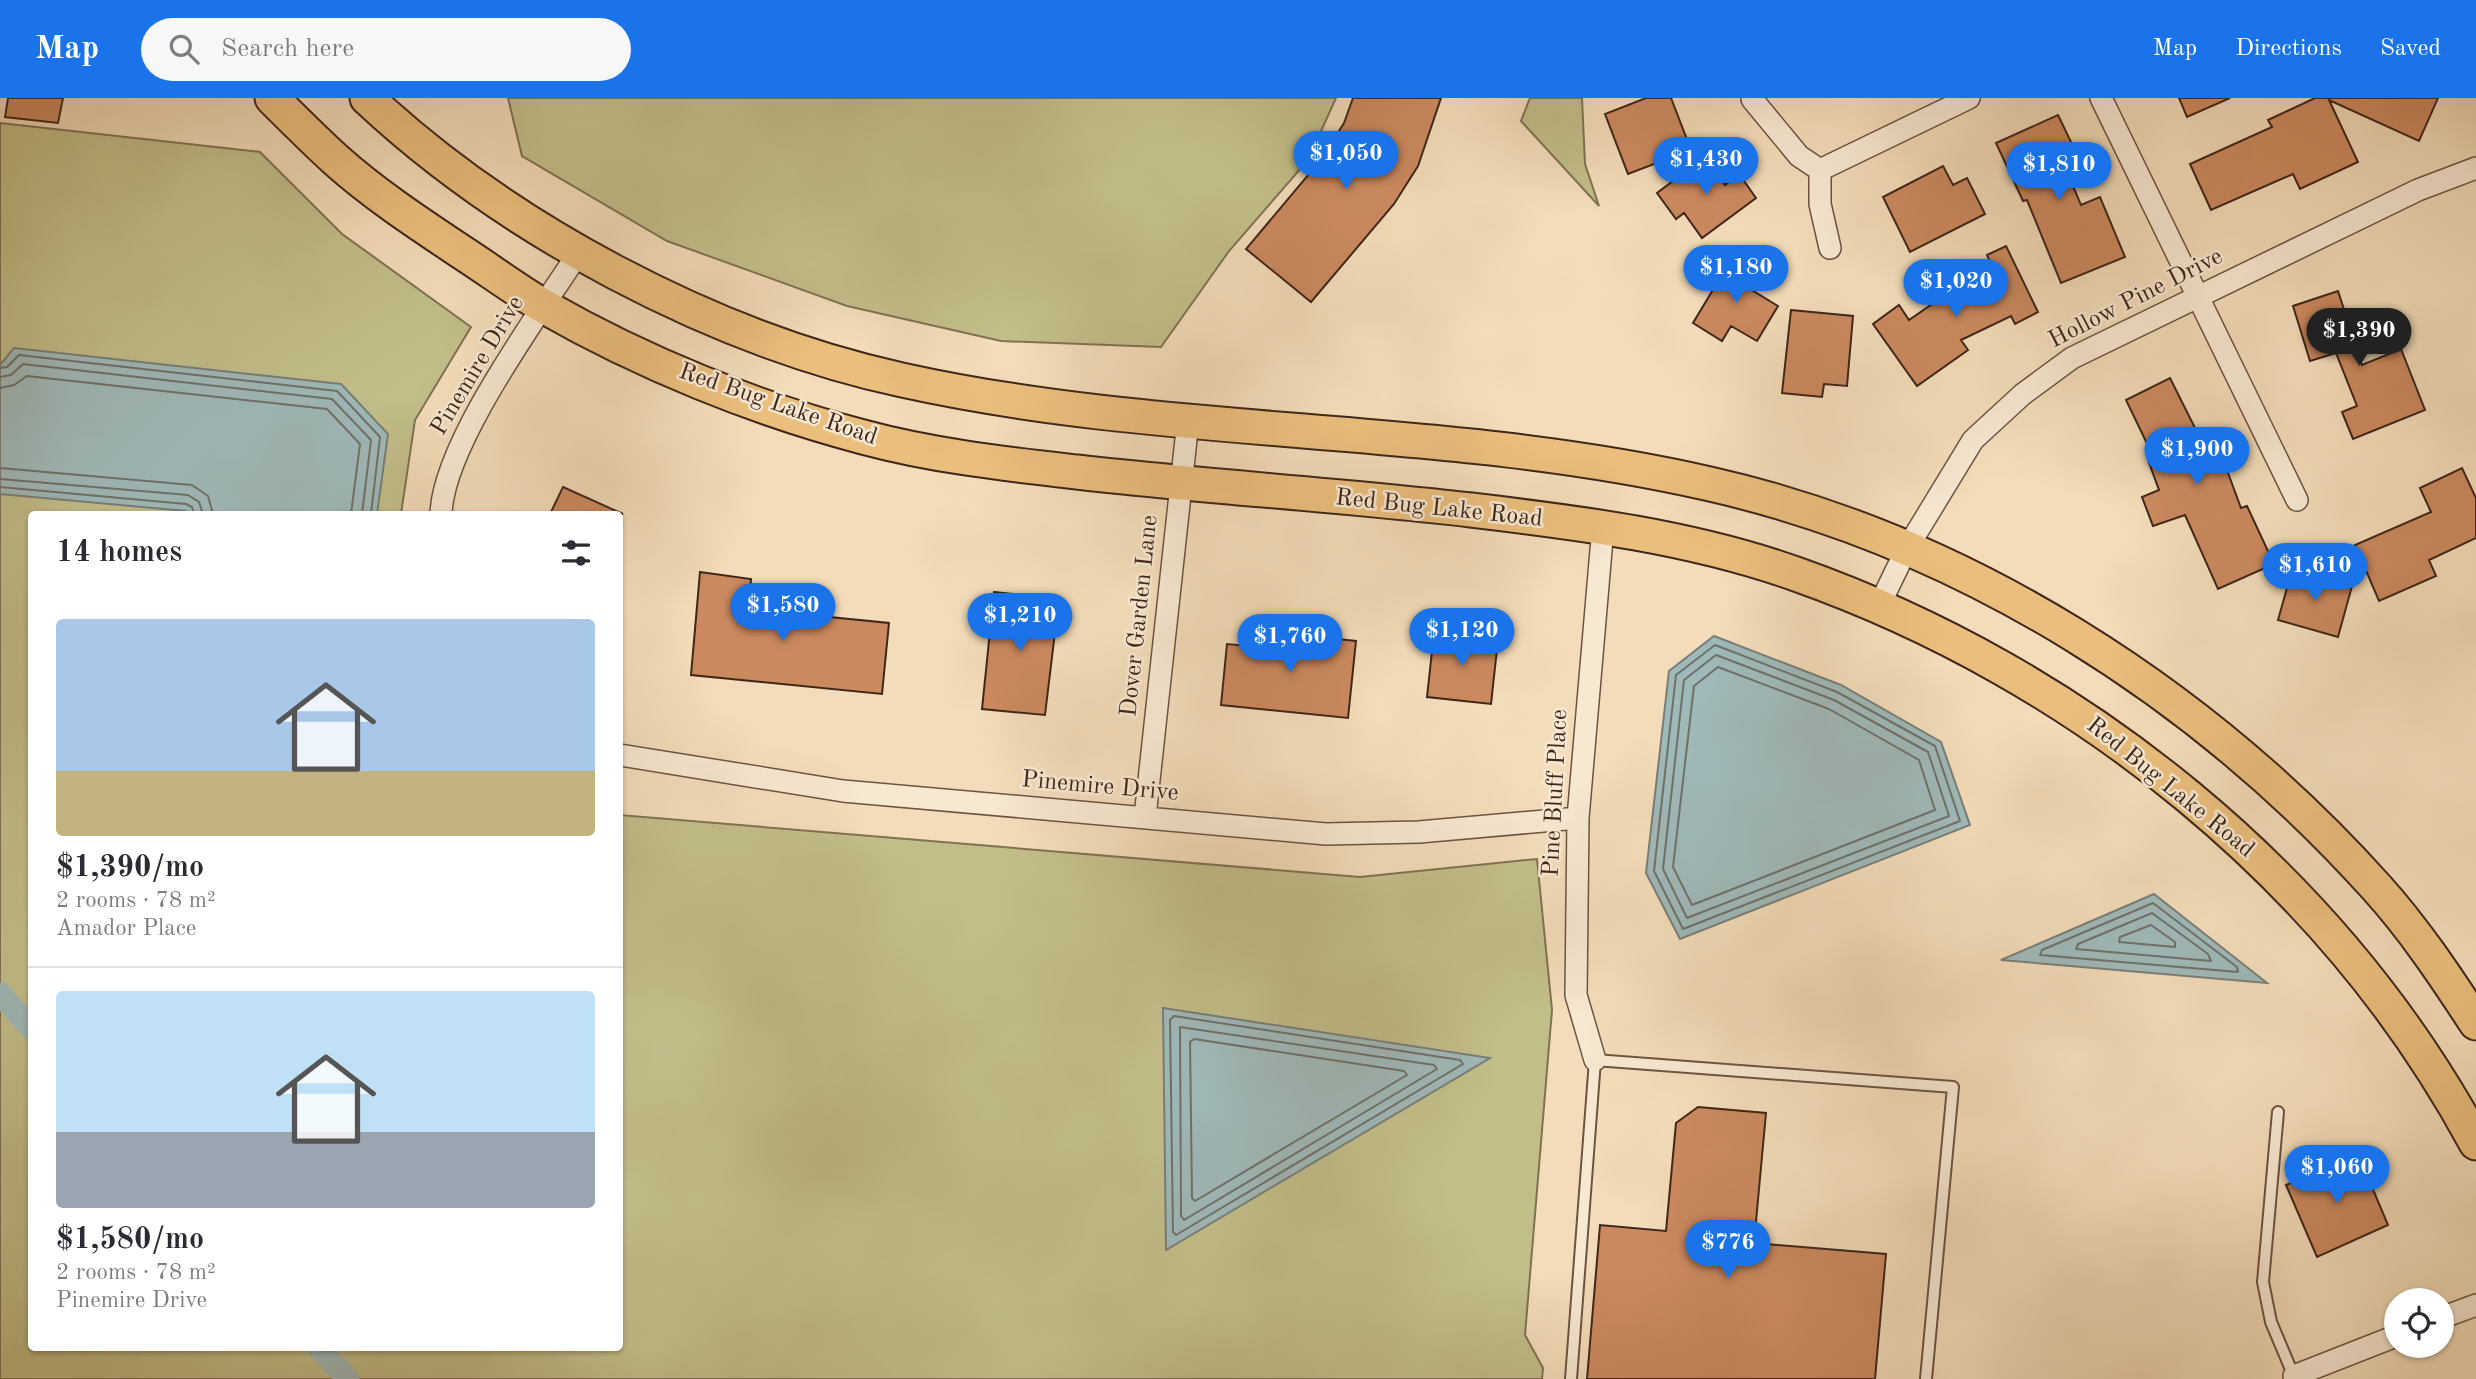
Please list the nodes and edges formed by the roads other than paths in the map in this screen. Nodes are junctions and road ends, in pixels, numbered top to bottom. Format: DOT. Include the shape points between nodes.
graph roads {
  1 [pos="272,98"];
  2 [pos="367,98"];
  3 [pos="1969,98"];
  4 [pos="2101,98"];
  5 [pos="1752,99"];
  6 [pos="2476,168"];
  7 [pos="1820,170"];
  8 [pos="1830,248"];
  9 [pos="579,252"];
  10 [pos="2197,295"];
  11 [pos="544,306"];
  12 [pos="1188,421"];
  13 [pos="1181,484"];
  14 [pos="2297,500"];
  15 [pos="442,511"];
  16 [pos="1603,527"];
  17 [pos="1906,550"];
  18 [pos="1878,607"];
  19 [pos="623,755"];
  20 [pos="1145,817"];
  21 [pos="1578,818"];
  22 [pos="2476,1023"];
  23 [pos="1595,1060"];
  24 [pos="2278,1112"];
  25 [pos="2476,1143"];
  26 [pos="2476,1305"];
  27 [pos="2454,1313"];
  28 [pos="2384,1341"];
  29 [pos="2295,1377"];
  30 [pos="1571,1379"];
  31 [pos="1926,1379"];
  1 -- 11 [label="main road, Red Bug Lake Road" via="340,164 427,229"];
  2 -- 9 [label="main road" via="487,195"];
  3 -- 7 [label="street"];
  4 -- 10 [label="street"];
  5 -- 7 [label="street" via="1799,156"];
  6 -- 10 [label="street, Hollow Pine Drive" via="2418,190"];
  7 -- 8 [label="street" via="1820,204"];
  9 -- 11 [label="street, Pinemire Drive"];
  9 -- 12 [label="main road" via="687,307 803,354 901,380 1014,401"];
  10 -- 14 [label="street"];
  10 -- 17 [label="street, Hollow Pine Drive" via="2072,358 2022,394 1973,440"];
  11 -- 13 [label="main road, Red Bug Lake Road" via="648,359 762,405 864,438 985,461"];
  11 -- 15 [label="street, Pinemire Drive" via="454,458"];
  12 -- 13 [label="street, Dover Garden Lane"];
  12 -- 17 [label="main road" via="1493,449 1611,465 1714,484 1820,516"];
  13 -- 16 [label="main road, Red Bug Lake Road"];
  13 -- 20 [label="street, Dover Garden Lane"];
  16 -- 18 [label="main road, Red Bug Lake Road" via="1698,545 1794,573"];
  16 -- 21 [label="street, Pine Bluff Place"];
  17 -- 18 [label="street, Hollow Pine Drive"];
  17 -- 22 [label="main road" via="2025,605 2220,738 2305,813 2380,891"];
  18 -- 25 [label="main road, Red Bug Lake Road" via="1972,650 2073,709 2158,772 2250,852 2322,925 2398,1021 2450,1095"];
  19 -- 20 [label="street, Pinemire Drive" via="843,791"];
  20 -- 21 [label="street, Pinemire Drive" via="1326,834 1419,832"];
  21 -- 23 [label="street, Pine Bluff Place" via="1576,995"];
  23 -- 30 [label="lane"];
  23 -- 31 [label="lane" via="1953,1087"];
  24 -- 29 [label="lane" via="2263,1282 2271,1322"];
  26 -- 27 [label="street"];
  28 -- 29 [label="street"];
}
